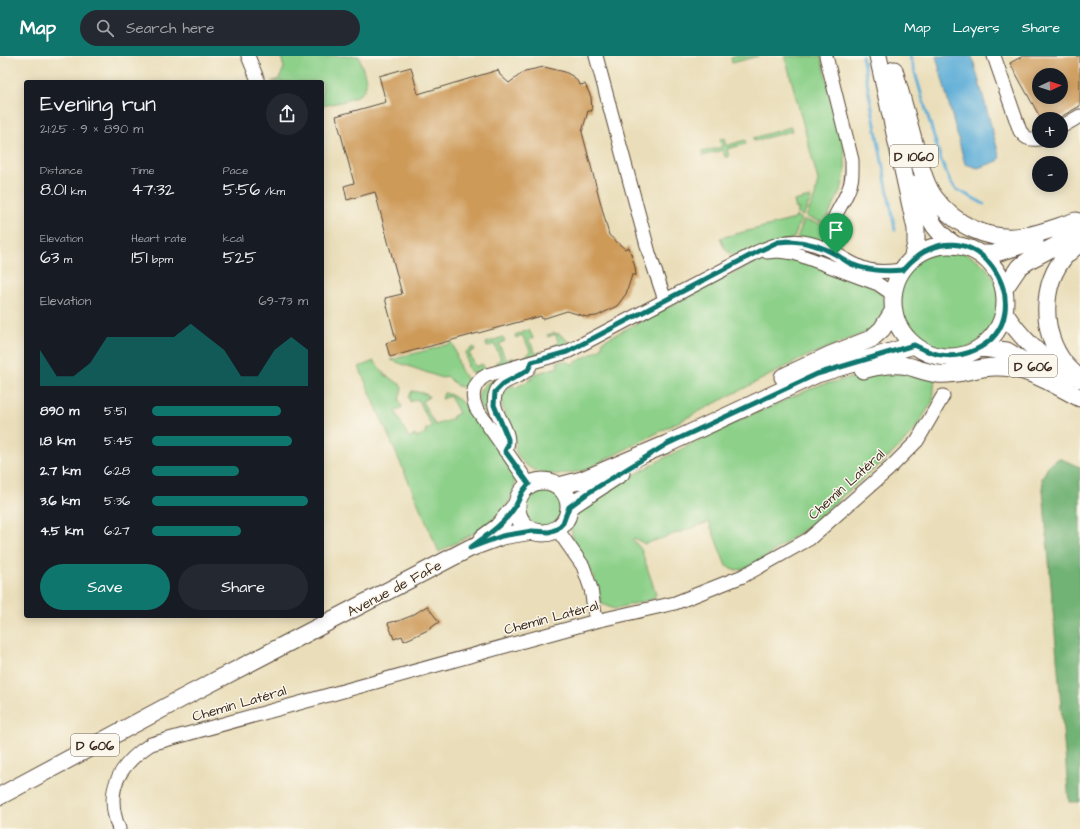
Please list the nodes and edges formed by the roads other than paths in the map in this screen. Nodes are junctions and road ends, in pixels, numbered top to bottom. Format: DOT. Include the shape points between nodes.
graph roads {
  1 [pos="248,56"];
  2 [pos="596,56"];
  3 [pos="826,56"];
  4 [pos="878,56"];
  5 [pos="994,56"];
  6 [pos="892,63"];
  7 [pos="257,78"];
  8 [pos="1080,116"];
  9 [pos="1068,123"];
  10 [pos="1032,140"];
  11 [pos="1079,224"];
  12 [pos="1080,244"];
  13 [pos="955,245"];
  14 [pos="836,254"];
  15 [pos="980,254"];
  16 [pos="746,258"];
  17 [pos="907,264"];
  18 [pos="1004,289"];
  19 [pos="665,300"];
  20 [pos="894,302"];
  21 [pos="1004,312"];
  22 [pos="914,345"];
  23 [pos="980,348"];
  24 [pos="532,362"];
  25 [pos="1080,379"];
  26 [pos="1080,384"];
  27 [pos="943,396"];
  28 [pos="766,397"];
  29 [pos="1080,398"];
  30 [pos="691,431"];
  31 [pos="667,444"];
  32 [pos="505,451"];
  33 [pos="529,484"];
  34 [pos="559,486"];
  35 [pos="517,504"];
  36 [pos="569,507"];
  37 [pos="557,529"];
  38 [pos="532,531"];
  39 [pos="470,548"];
  40 [pos="596,621"];
  41 [pos="0,796"];
  42 [pos="119,829"];
  1 -- 7 [label="street"];
  2 -- 19 [label="street" via="649,253"];
  3 -- 14 [label="street" via="852,160 853,176 831,225 832,243"];
  4 -- 17 [label="main road, D 1060" via="916,229 916,244"];
  5 -- 10 [label="street" via="1020,131 1025,138"];
  6 -- 11 [label="main road" via="924,176 933,196 949,214 964,225 983,233 1003,237 1024,236"];
  6 -- 13 [label="main road, D 1060" via="928,217 936,231"];
  8 -- 9 [label="street"];
  11 -- 15 [label="main road" via="1033,242 993,254"];
  11 -- 18 [label="main road" via="1019,267"];
  12 -- 25 [label="main road" via="1066,255 1053,276 1046,299 1046,320 1052,342 1064,364"];
  13 -- 15 [label="main road"];
  13 -- 17 [label="main road" via="930,248"];
  14 -- 16 [label="street" via="804,241 791,241 778,242"];
  14 -- 17 [label="street" via="849,263 870,270"];
  15 -- 18 [label="main road" via="995,270"];
  16 -- 19 [label="street"];
  16 -- 20 [label="street" via="773,251 786,251 878,284"];
  17 -- 20 [label="main road" via="897,282"];
  18 -- 21 [label="main road"];
  19 -- 24 [label="street" via="567,352"];
  20 -- 22 [label="main road" via="901,329"];
  20 -- 30 [label="main road, D 606" via="882,329 871,339 824,357 761,387"];
  21 -- 23 [label="main road" via="996,332"];
  21 -- 26 [label="main road, D 606" via="1016,331 1047,362"];
  22 -- 23 [label="main road" via="930,354 947,357 964,355"];
  22 -- 28 [label="main road, D 606" via="817,374"];
  23 -- 29 [label="main road, D 606" via="1007,351"];
  24 -- 32 [label="street" via="528,370 503,384 495,392 494,405 508,439"];
  24 -- 32 [label="street" via="488,375 480,379 474,388 472,396 476,408"];
  27 -- 40 [label="street, Chemin Latéral" via="917,441 809,539 743,576 682,600"];
  28 -- 29 [label="main road, D 606" via="892,364 951,375 997,366 1012,368 1030,372"];
  28 -- 30 [label="main road, D 606"];
  30 -- 31 [label="main road, D 606"];
  31 -- 34 [label="main road, D 606" via="582,480"];
  31 -- 36 [label="main road, D 606"];
  32 -- 33 [label="street"];
  33 -- 34 [label="main road" via="544,481"];
  33 -- 35 [label="main road" via="519,496"];
  34 -- 36 [label="main road" via="568,499"];
  35 -- 38 [label="main road" via="520,520"];
  35 -- 39 [label="main road, Avenue de Fafe / D 606" via="498,527"];
  36 -- 37 [label="main road" via="563,523"];
  37 -- 38 [label="main road" via="549,532"];
  37 -- 40 [label="street" via="582,566 591,589"];
  38 -- 39 [label="main road, Avenue de Fafe / D 606" via="502,536"];
  39 -- 41 [label="main road, Avenue de Fafe / D 606"];
  40 -- 42 [label="street, Chemin Latéral" via="152,744 138,752 116,779 112,797 113,814"];
}
